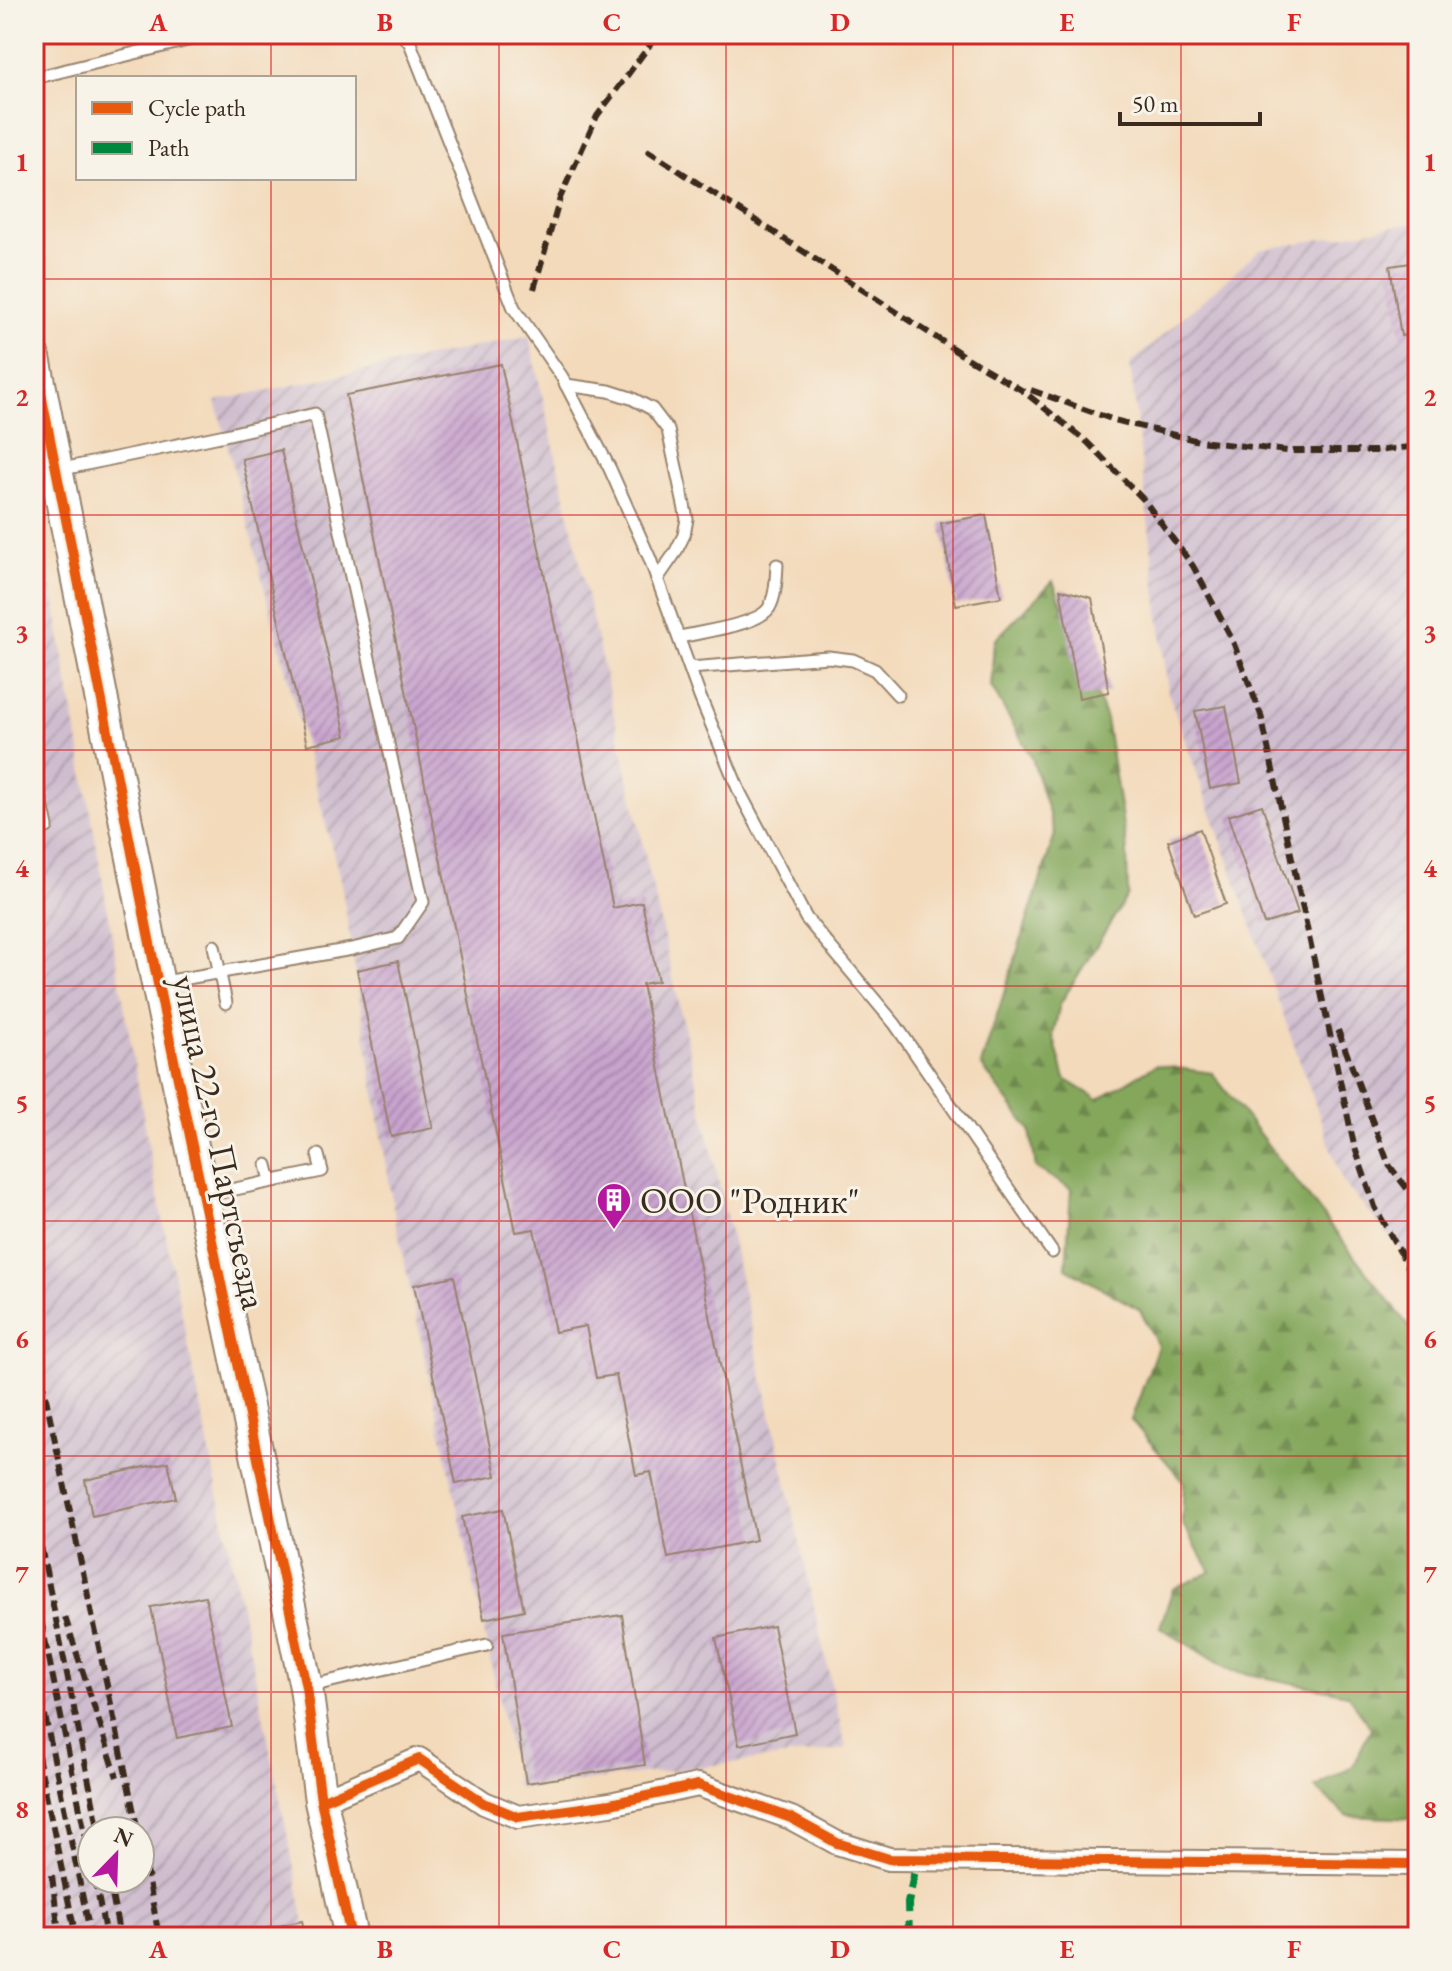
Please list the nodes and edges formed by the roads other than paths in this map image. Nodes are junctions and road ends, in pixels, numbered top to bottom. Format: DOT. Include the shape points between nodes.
graph roads {
  1 [pos="212,34"];
  2 [pos="403,34"];
  3 [pos="34,78"];
  4 [pos="34,358"];
  5 [pos="566,385"];
  6 [pos="40,421"];
  7 [pos="56,471"];
  8 [pos="777,565"];
  9 [pos="657,579"];
  10 [pos="680,637"];
  11 [pos="690,668"];
  12 [pos="898,695"];
  13 [pos="34,768"];
  14 [pos="47,827"];
  15 [pos="214,946"];
  16 [pos="219,973"];
  17 [pos="158,984"];
  18 [pos="226,1003"];
  19 [pos="318,1155"];
  20 [pos="267,1165"];
  21 [pos="271,1181"];
  22 [pos="202,1196"];
  23 [pos="1052,1252"];
  24 [pos="487,1645"];
  25 [pos="306,1687"];
  26 [pos="321,1801"];
  27 [pos="1418,1864"];
  28 [pos="351,1937"];
  1 -- 3 [label="lane"];
  2 -- 5 [label="lane" via="514,308"];
  4 -- 6 [label="street, улица 22-го Партсъезда"];
  5 -- 9 [label="lane" via="610,469"];
  5 -- 9 [label="lane" via="631,398 652,409 668,430 687,519 684,535"];
  6 -- 7 [label="street, улица 22-го Партсъезда"];
  7 -- 16 [label="lane" via="315,414 423,902 398,938"];
  7 -- 17 [label="street, улица 22-го Партсъезда"];
  8 -- 10 [label="lane" via="774,596 757,619"];
  9 -- 10 [label="lane"];
  10 -- 11 [label="lane"];
  11 -- 12 [label="lane" via="828,657 853,660 875,670"];
  11 -- 23 [label="lane" via="740,793 806,918 895,1024"];
  13 -- 14 [label="lane"];
  15 -- 16 [label="lane"];
  16 -- 17 [label="lane"];
  16 -- 18 [label="lane"];
  17 -- 22 [label="street, улица 22-го Партсъезда"];
  19 -- 21 [label="lane" via="322,1171"];
  20 -- 21 [label="lane"];
  21 -- 22 [label="lane"];
  22 -- 25 [label="street, улица 22-го Партсъезда"];
  24 -- 25 [label="lane"];
  25 -- 26 [label="street, улица 22-го Партсъезда"];
  26 -- 27 [label="street" via="419,1759 484,1803 518,1817 698,1785 889,1859"];
  26 -- 28 [label="street, улица 22-го Партсъезда"];
}
